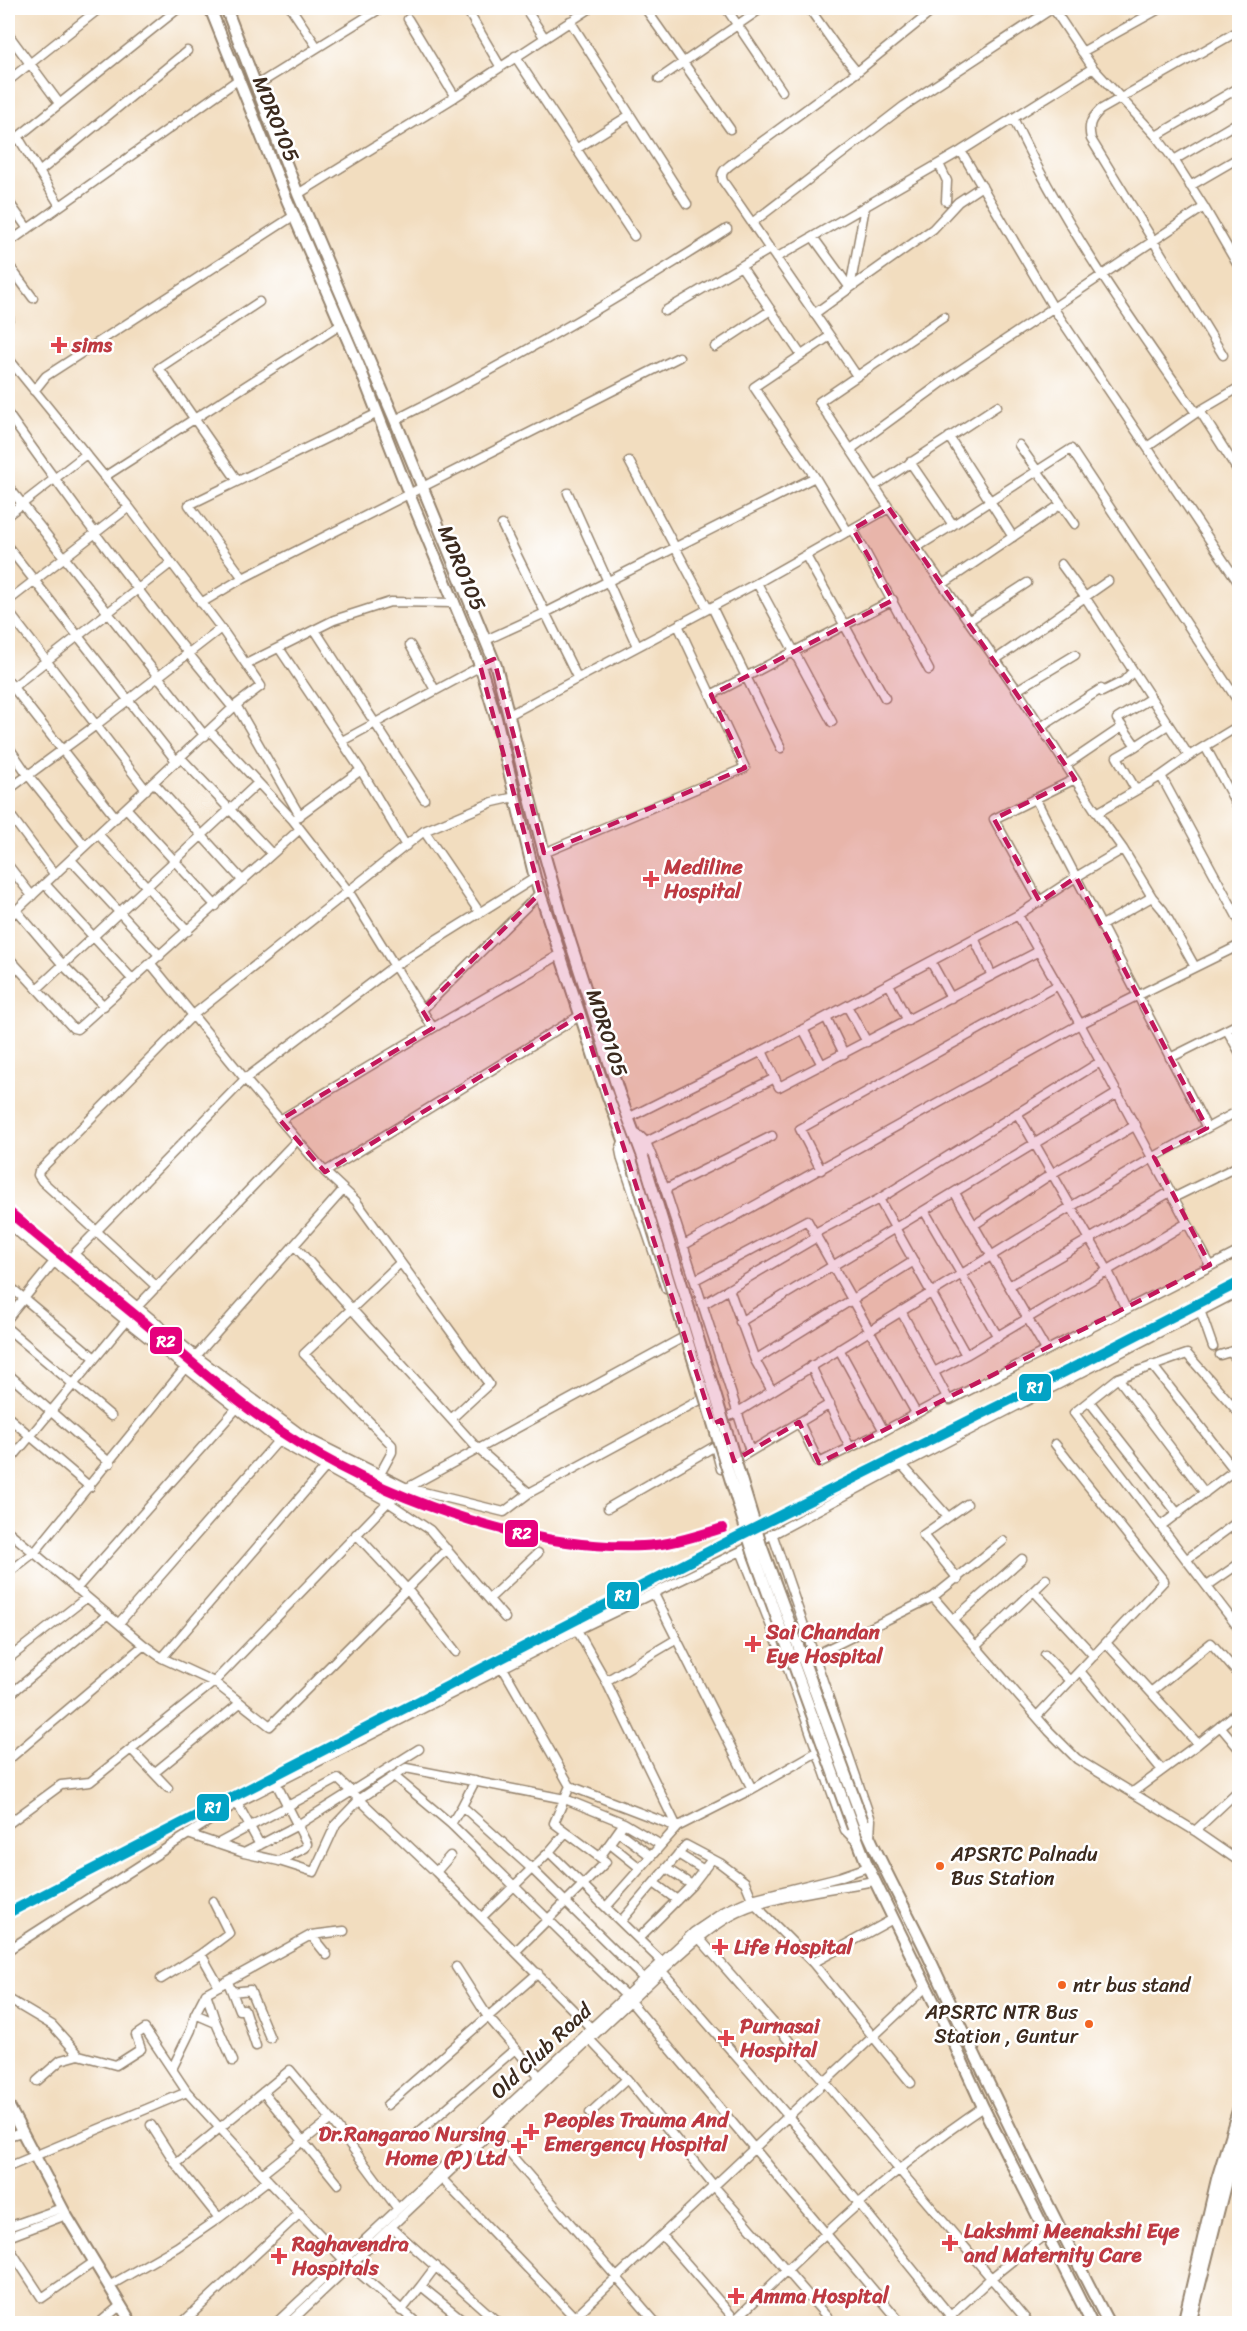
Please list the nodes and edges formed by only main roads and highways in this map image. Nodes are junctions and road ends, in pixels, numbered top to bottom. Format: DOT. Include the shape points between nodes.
graph roads {
  1 [pos="210,8"];
  2 [pos="226,8"];
  3 [pos="629,1138"];
  4 [pos="858,1825"];
  5 [pos="1239,2104"];
  6 [pos="8,2108"];
  7 [pos="1239,2136"];
  8 [pos="1091,2323"];
  9 [pos="132,2324"];
  10 [pos="1109,2324"];
  11 [pos="1183,2324"];
  12 [pos="1191,2324"];
  1 -- 3 [label="main road, MDR0105" via="480,665 535,878 605,1091"];
  2 -- 3 [label="main road, MDR0105" via="298,194 494,658 544,853 628,1118"];
  3 -- 4 [label="main road, MDR0105, bridge" via="751,1545"];
  4 -- 8 [label="main road" via="858,1843 874,1881"];
  4 -- 10 [label="main road" via="869,1837"];
  5 -- 11 [label="main road"];
  6 -- 9 [label="main road"];
  7 -- 12 [label="main road"];
}
